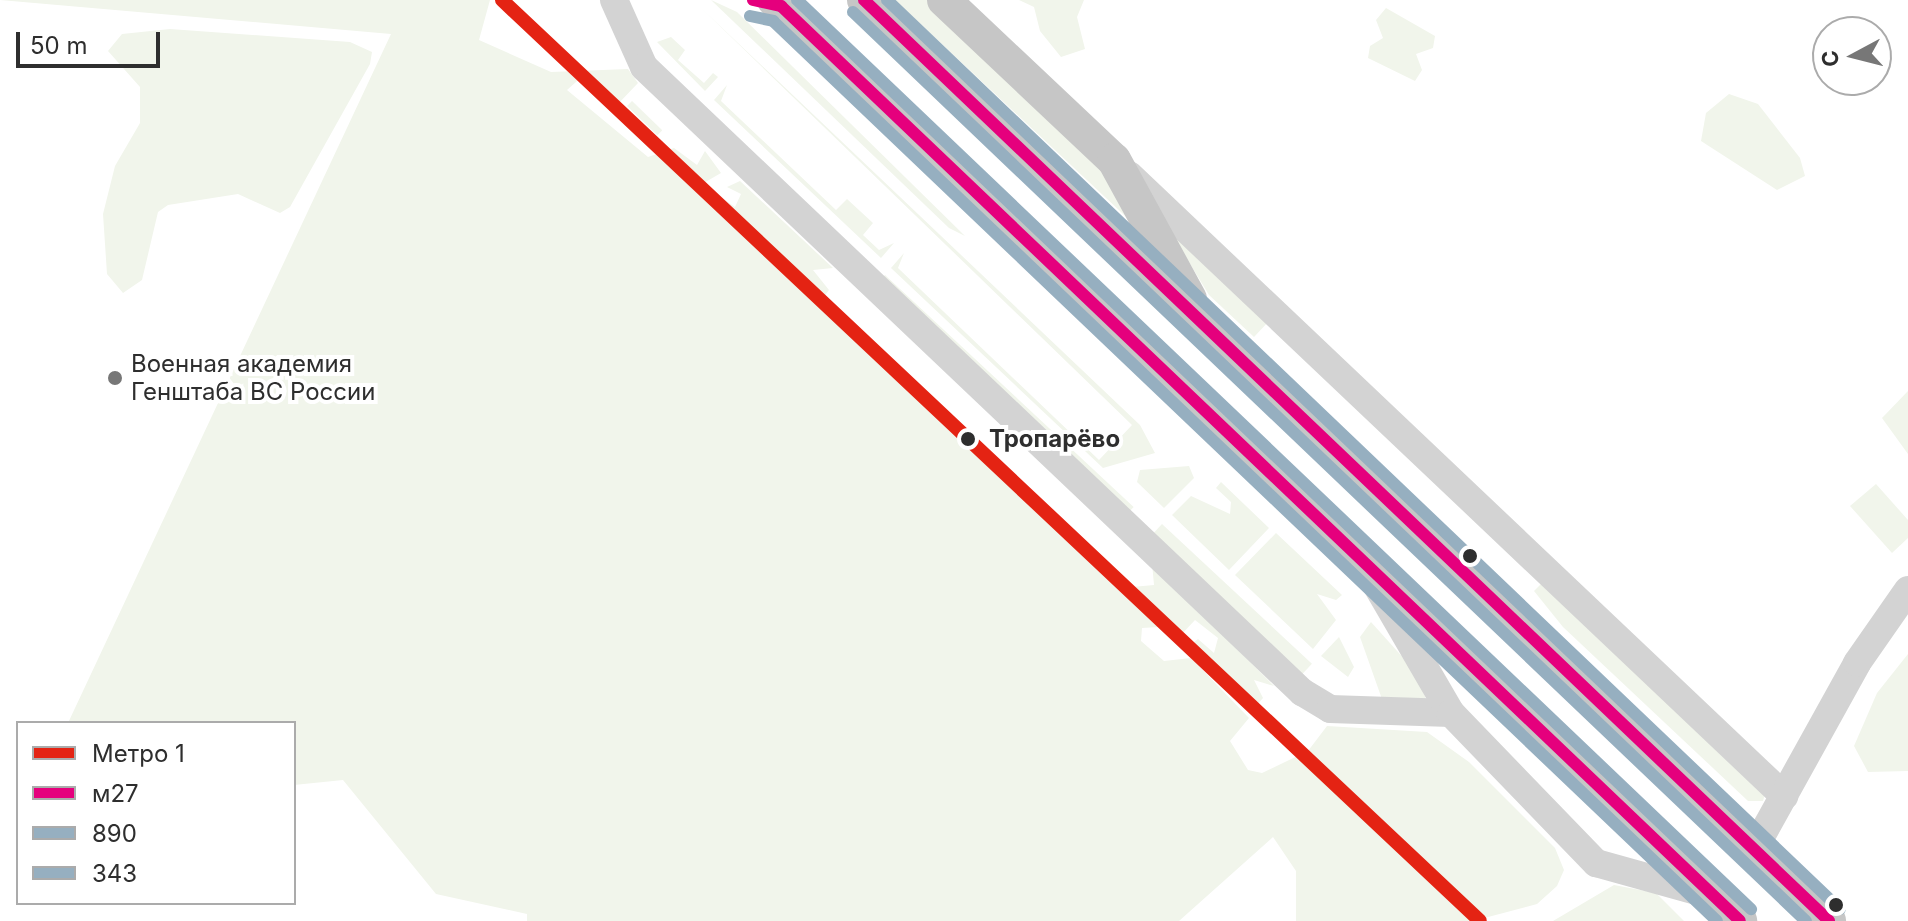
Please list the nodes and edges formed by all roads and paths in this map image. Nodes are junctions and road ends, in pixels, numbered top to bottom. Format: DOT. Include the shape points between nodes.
graph roads {
  1 [pos="614,0"];
  2 [pos="864,0"];
  3 [pos="944,0"];
  4 [pos="769,2"];
  5 [pos="1114,160"];
  6 [pos="1207,329"];
  7 [pos="1353,548"];
  8 [pos="1908,590"];
  9 [pos="1451,713"];
  10 [pos="1784,796"];
  11 [pos="1753,851"];
  12 [pos="1714,896"];
  13 [pos="1740,921"];
  14 [pos="1829,921"];
  1 -- 9 [label="street" via="644,67 1302,692 1330,709"];
  2 -- 6 [label="main road"];
  3 -- 5 [label="main road"];
  4 -- 7 [label="main road"];
  5 -- 6 [label="main road"];
  5 -- 10 [label="street"];
  6 -- 11 [label="main road"];
  7 -- 9 [label="street"];
  7 -- 12 [label="main road"];
  8 -- 10 [label="street" via="1857,663"];
  9 -- 12 [label="street" via="1596,863"];
  10 -- 11 [label="street"];
  11 -- 14 [label="main road"];
  12 -- 13 [label="main road"];
}
